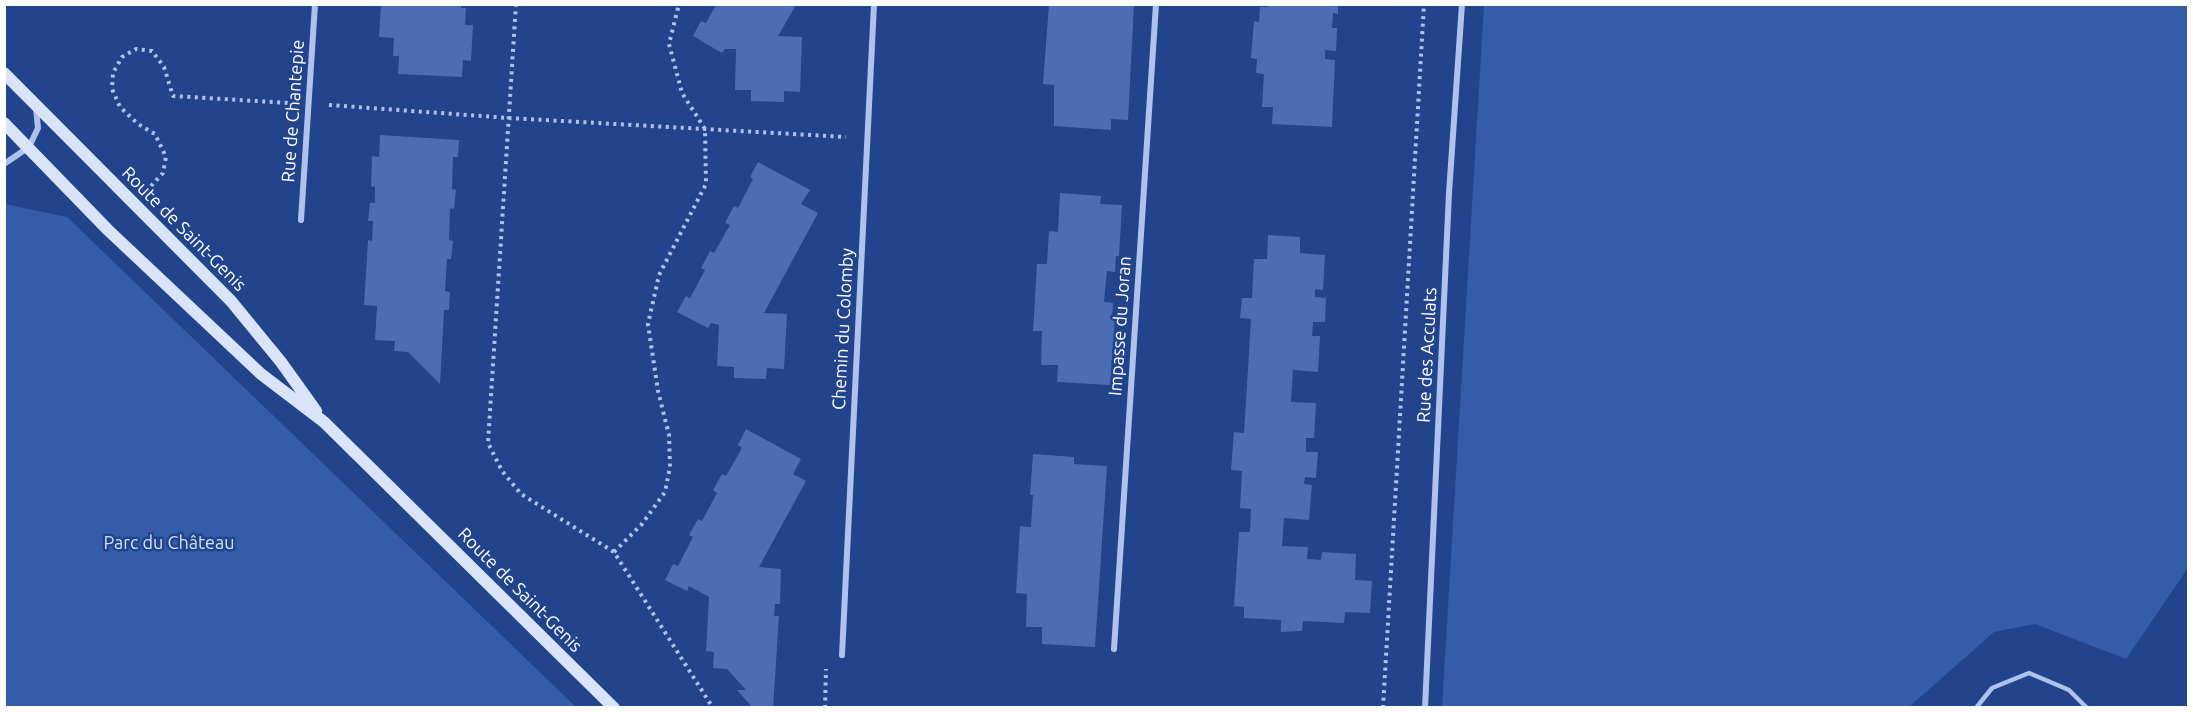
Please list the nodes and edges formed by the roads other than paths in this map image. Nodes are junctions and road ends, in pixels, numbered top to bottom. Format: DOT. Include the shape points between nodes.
graph roads {
  1 [pos="315,4"];
  2 [pos="874,4"];
  3 [pos="1156,4"];
  4 [pos="1462,4"];
  5 [pos="4,74"];
  6 [pos="36,105"];
  7 [pos="4,123"];
  8 [pos="29,147"];
  9 [pos="4,164"];
  10 [pos="301,220"];
  11 [pos="324,422"];
  12 [pos="1114,649"];
  13 [pos="842,655"];
  14 [pos="614,708"];
  15 [pos="1425,708"];
  16 [pos="1976,708"];
  17 [pos="2087,708"];
  1 -- 10 [label="street, Rue de Chantepie"];
  2 -- 13 [label="street, Chemin du Colomby"];
  3 -- 12 [label="street, Impasse du Joran"];
  4 -- 15 [label="street, Rue des Acculats" via="1449,193"];
  5 -- 6 [label="main road, Route de Saint-Genis"];
  6 -- 8 [label="street" via="38,128"];
  6 -- 11 [label="main road, Route de Saint-Genis" via="231,301"];
  7 -- 8 [label="main road, Route de Saint-Genis"];
  8 -- 9 [label="street"];
  8 -- 11 [label="main road, Route de Saint-Genis" via="108,230 261,374"];
  11 -- 14 [label="main road, Route de Saint-Genis"];
  16 -- 17 [label="lane" via="1992,688 2029,673 2069,690"];
}
